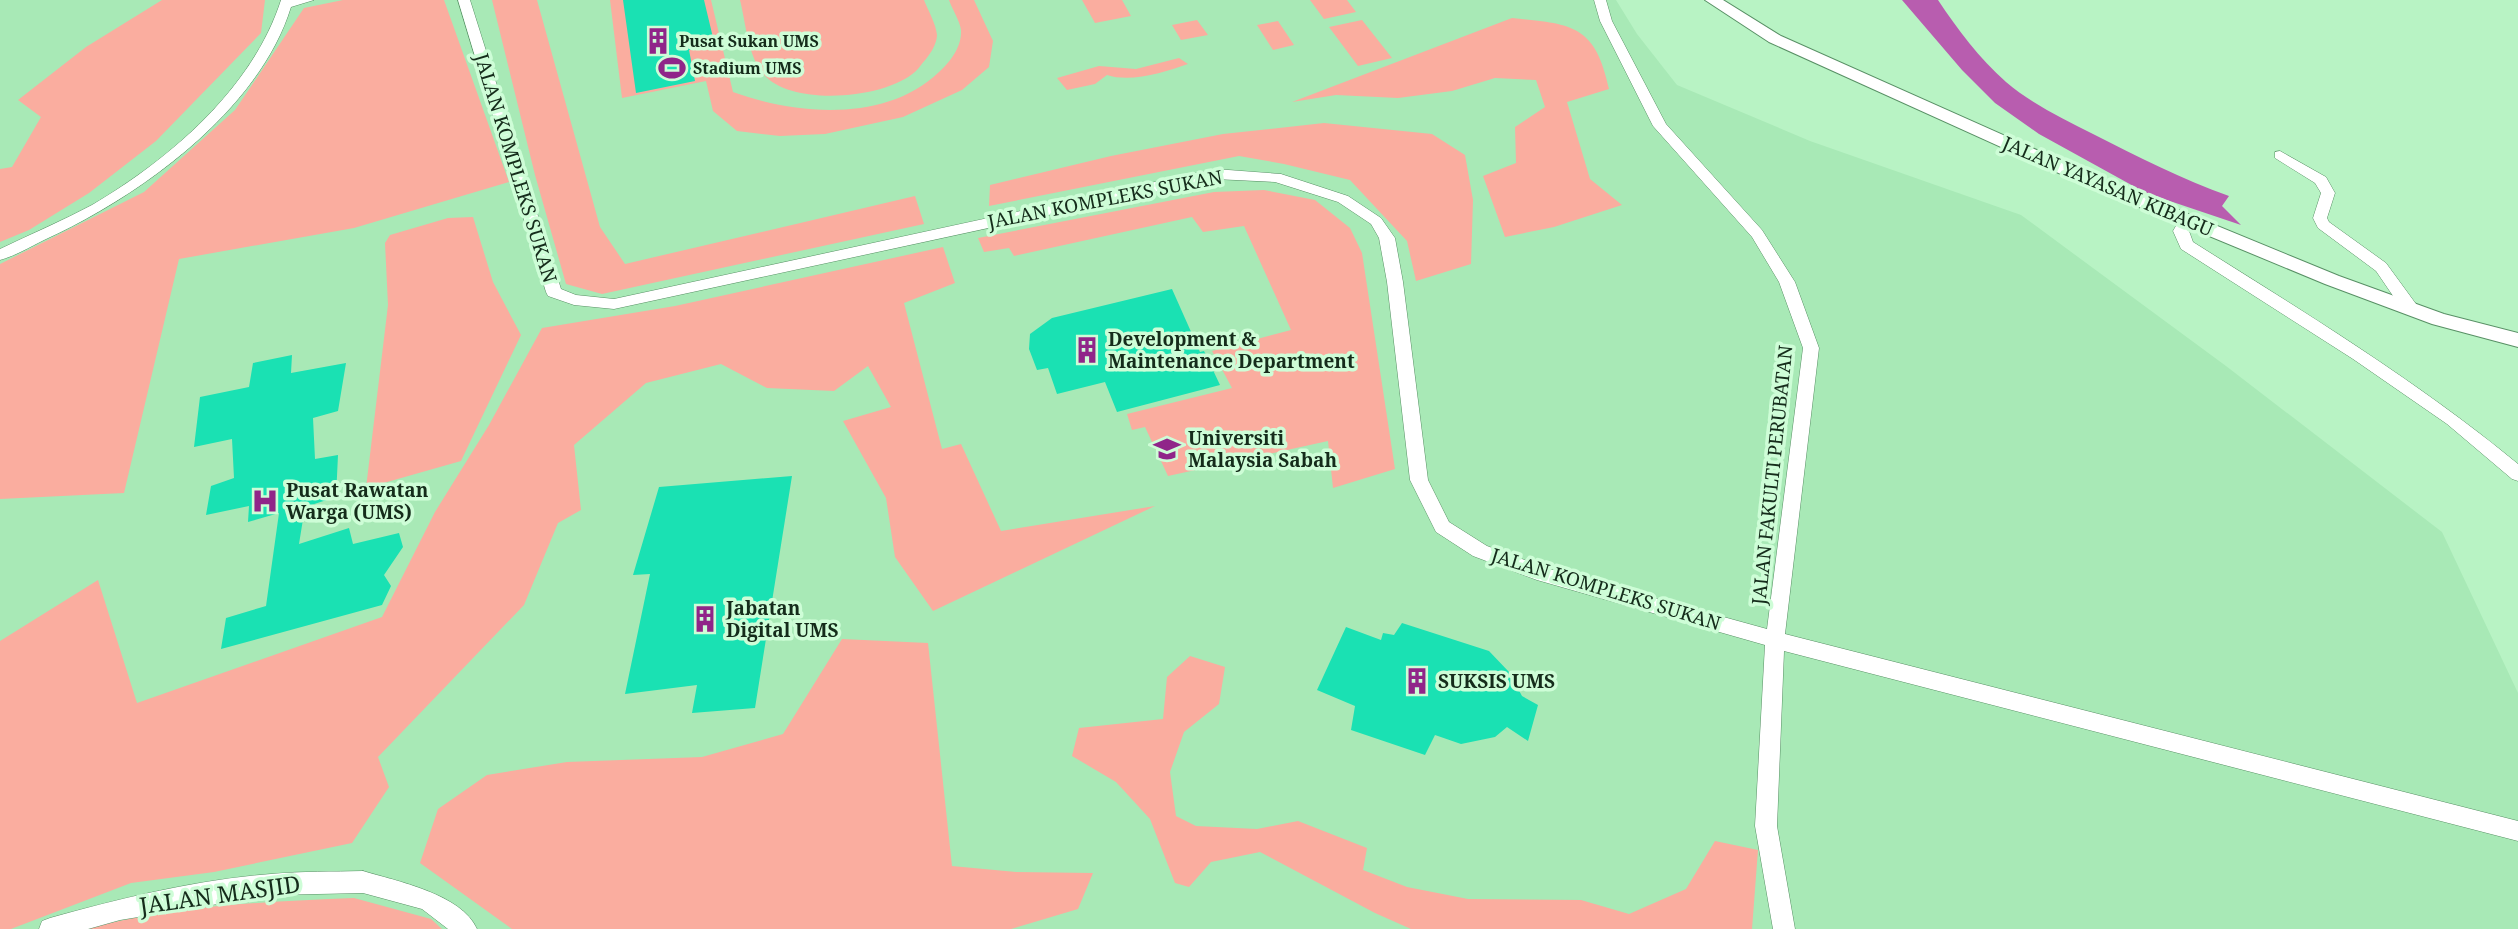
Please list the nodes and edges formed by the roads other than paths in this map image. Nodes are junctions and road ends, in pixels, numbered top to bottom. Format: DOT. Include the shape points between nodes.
graph roads {
  1 [pos="308,0"];
  2 [pos="464,0"];
  3 [pos="1600,0"];
  4 [pos="1715,0"];
  5 [pos="286,2"];
  6 [pos="2280,155"];
  7 [pos="2186,220"];
  8 [pos="0,255"];
  9 [pos="2410,308"];
  10 [pos="2518,340"];
  11 [pos="2518,474"];
  12 [pos="1774,640"];
  13 [pos="2518,831"];
  14 [pos="50,929"];
  15 [pos="466,929"];
  16 [pos="1784,929"];
  1 -- 5 [label="street"];
  2 -- 12 [label="street, JALAN KOMPLEKS SUKAN" via="554,292 574,300 614,304 1216,174 1276,177 1343,199 1376,221 1387,238 1419,480 1442,527 1480,551 1544,575"];
  3 -- 12 [label="street, JALAN FAKULTI PERUBATAN" via="1606,21 1660,126 1757,234 1787,282 1809,341"];
  4 -- 7 [label="street, JALAN YAYASAN KIBAGU" via="1775,39"];
  5 -- 8 [label="street" via="277,32 250,72 176,151 109,201"];
  6 -- 9 [label="street" via="2321,180 2328,193 2320,218 2323,225 2381,267"];
  7 -- 9 [label="street, JALAN YAYASAN KIBAGU"];
  7 -- 11 [label="street" via="2181,231 2186,245 2370,362"];
  9 -- 10 [label="street, JALAN YAYASAN KIBAGU"];
  12 -- 13 [label="street"];
  12 -- 16 [label="street, JALAN FAKULTI PERUBATAN" via="1766,826"];
  14 -- 15 [label="street, JALAN MASJID" via="120,909 192,896 272,884 363,882 428,900"];
}
